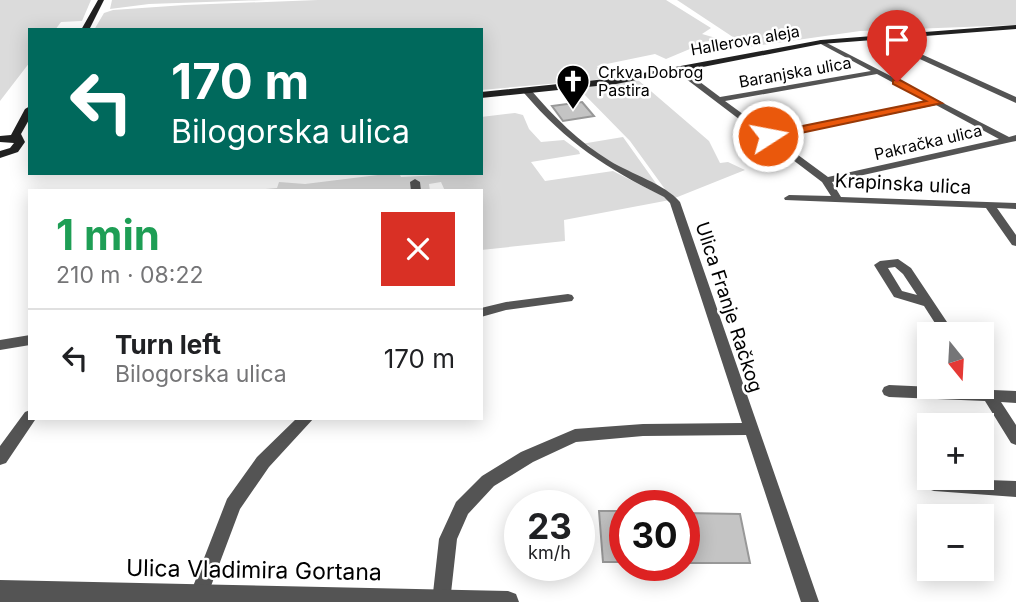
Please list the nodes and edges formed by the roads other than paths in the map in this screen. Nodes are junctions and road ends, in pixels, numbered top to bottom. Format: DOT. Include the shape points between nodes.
graph roads {
  1 [pos="101,0"];
  2 [pos="1016,27"];
  3 [pos="86,28"];
  4 [pos="879,37"];
  5 [pos="821,43"];
  6 [pos="677,69"];
  7 [pos="877,72"];
  8 [pos="527,91"];
  9 [pos="483,95"];
  10 [pos="718,100"];
  11 [pos="1016,100"];
  12 [pos="936,103"];
  13 [pos="26,113"];
  14 [pos="768,136"];
  15 [pos="0,138"];
  16 [pos="1012,139"];
  17 [pos="15,148"];
  18 [pos="826,180"];
  19 [pos="789,198"];
  20 [pos="837,198"];
  21 [pos="989,205"];
  22 [pos="1016,206"];
  23 [pos="1016,243"];
  24 [pos="568,298"];
  25 [pos="928,303"];
  26 [pos="483,312"];
  27 [pos="941,322"];
  28 [pos="28,340"];
  29 [pos="0,345"];
  30 [pos="889,391"];
  31 [pos="917,391"];
  32 [pos="994,392"];
  33 [pos="1016,397"];
  34 [pos="991,399"];
  35 [pos="28,419"];
  36 [pos="305,420"];
  37 [pos="749,429"];
  38 [pos="1016,438"];
  39 [pos="0,458"];
  40 [pos="994,488"];
  41 [pos="1016,489"];
  42 [pos="0,591"];
  43 [pos="197,599"];
  44 [pos="441,601"];
  45 [pos="508,602"];
  46 [pos="810,602"];
  1 -- 3 [label="main road"];
  2 -- 4 [label="main road, Hallerova aleja"];
  4 -- 5 [label="main road, Hallerova aleja"];
  4 -- 11 [label="street"];
  5 -- 6 [label="main road, Hallerova aleja"];
  5 -- 7 [label="street"];
  6 -- 8 [label="main road, Hallerova aleja"];
  6 -- 10 [label="street"];
  7 -- 10 [label="street, Baranjska ulica"];
  7 -- 12 [label="street"];
  8 -- 9 [label="main road, Hallerova aleja"];
  8 -- 37 [label="street, Ulica Franje Račkog" via="579,146 675,202"];
  10 -- 14 [label="street"];
  12 -- 14 [label="street"];
  12 -- 16 [label="street"];
  13 -- 15 [label="main road"];
  13 -- 17 [label="main road"];
  14 -- 18 [label="street"];
  15 -- 17 [label="main road"];
  16 -- 18 [label="street, Pakračka ulica"];
  18 -- 20 [label="street"];
  19 -- 20 [label="street, Krapinska ulica"];
  20 -- 21 [label="street, Krapinska ulica"];
  21 -- 22 [label="street, Krapinska ulica"];
  21 -- 23 [label="street"];
  24 -- 26 [label="street"];
  25 -- 27 [label="street"];
  28 -- 29 [label="street"];
  30 -- 31 [label="street"];
  32 -- 33 [label="street"];
  34 -- 38 [label="street"];
  35 -- 39 [label="street"];
  36 -- 43 [label="street" via="263,462 233,505"];
  37 -- 44 [label="street" via="575,436 527,457 488,481 462,508 448,539"];
  37 -- 46 [label="street, Ulica Franje Račkog"];
  40 -- 41 [label="street"];
  42 -- 43 [label="street, Ulica Vladimira Gortana"];
  43 -- 44 [label="street, Ulica Vladimira Gortana"];
  44 -- 45 [label="street, Ulica Vladimira Gortana"];
}
